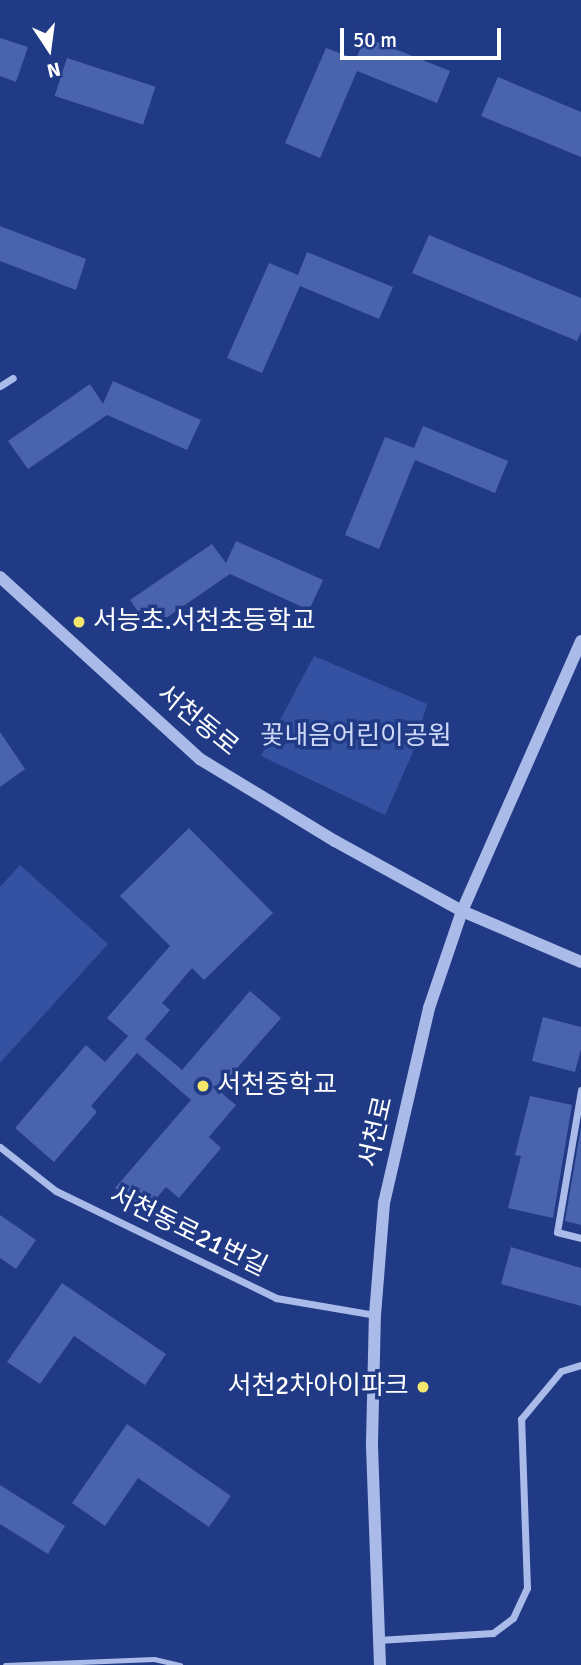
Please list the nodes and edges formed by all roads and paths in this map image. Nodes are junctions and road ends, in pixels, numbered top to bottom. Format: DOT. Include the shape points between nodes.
graph roads {
  1 [pos="13,378"];
  2 [pos="0,386"];
  3 [pos="0,577"];
  4 [pos="581,642"];
  5 [pos="462,911"];
  6 [pos="581,962"];
  7 [pos="581,1090"];
  8 [pos="0,1147"];
  9 [pos="581,1238"];
  10 [pos="375,1315"];
  11 [pos="581,1365"];
  12 [pos="377,1640"];
  13 [pos="5,1665"];
  14 [pos="180,1665"];
  15 [pos="380,1665"];
  1 -- 2 [label="street"];
  3 -- 5 [label="street, 서천동로" via="200,759"];
  4 -- 5 [label="street, 서천로"];
  5 -- 6 [label="street, 서천동로"];
  5 -- 10 [label="street, 서천로" via="429,1008 384,1203"];
  7 -- 9 [label="street" via="557,1232"];
  8 -- 10 [label="street, 서천동로21번길" via="56,1191 276,1298"];
  10 -- 12 [label="street, 서천로" via="372,1443"];
  11 -- 12 [label="street" via="561,1371 521,1419 527,1588 513,1618 493,1633"];
  12 -- 15 [label="street, 서천로"];
  13 -- 14 [label="lane" via="154,1659"];
}
